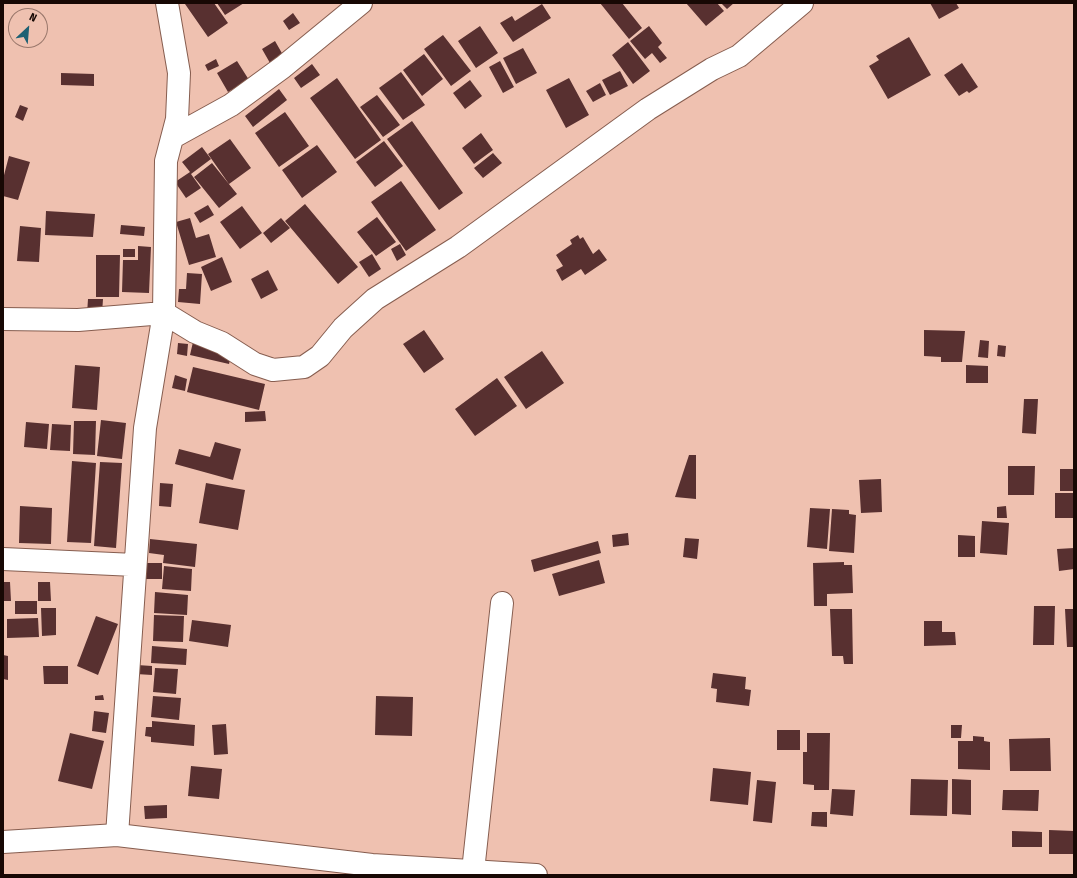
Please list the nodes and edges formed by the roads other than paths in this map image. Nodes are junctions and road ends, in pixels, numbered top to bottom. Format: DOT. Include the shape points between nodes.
graph roads {
  1 [pos="167,3"];
  2 [pos="361,3"];
  3 [pos="802,3"];
  4 [pos="172,137"];
  5 [pos="164,313"];
  6 [pos="3,319"];
  7 [pos="3,559"];
  8 [pos="135,565"];
  9 [pos="502,603"];
  10 [pos="117,835"];
  11 [pos="3,842"];
  12 [pos="372,870"];
  13 [pos="473,871"];
  14 [pos="536,875"];
  1 -- 4 [label="street" via="179,73 177,119"];
  2 -- 4 [label="street" via="283,67 231,105"];
  3 -- 5 [label="street" via="739,56 712,69 648,109 458,247 375,299 343,328 320,356 304,367 273,370 261,366"];
  4 -- 5 [label="street" via="166,161"];
  5 -- 6 [label="street" via="78,320"];
  5 -- 8 [label="street" via="145,428"];
  7 -- 8 [label="street"];
  8 -- 10 [label="street"];
  9 -- 13 [label="street"];
  10 -- 11 [label="street"];
  10 -- 12 [label="street"];
  12 -- 13 [label="street"];
  13 -- 14 [label="street"];
}
